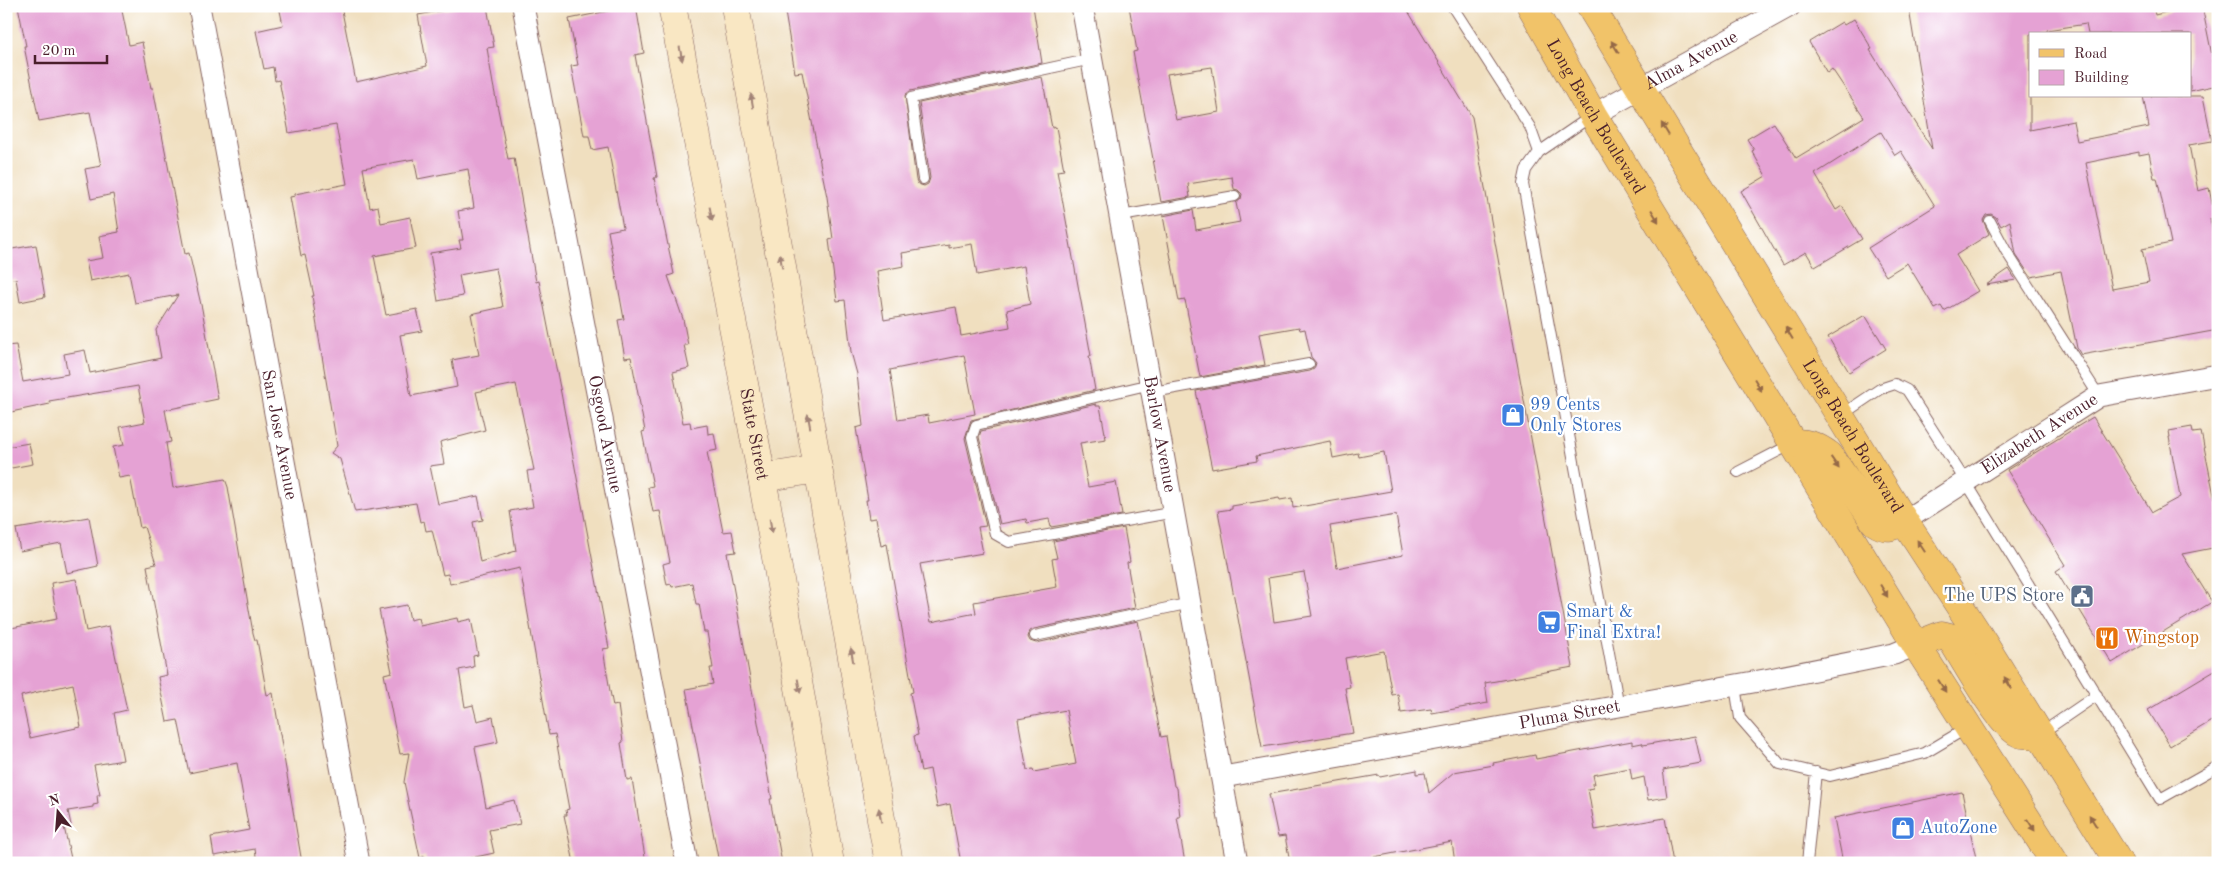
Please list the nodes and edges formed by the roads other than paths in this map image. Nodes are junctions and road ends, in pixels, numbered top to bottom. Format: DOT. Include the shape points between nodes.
graph roads {
  1 [pos="199,6"];
  2 [pos="523,6"];
  3 [pos="672,6"];
  4 [pos="735,6"];
  5 [pos="1082,6"];
  6 [pos="1452,6"];
  7 [pos="1531,6"];
  8 [pos="1590,6"];
  9 [pos="1790,6"];
  10 [pos="1092,59"];
  11 [pos="1639,88"];
  12 [pos="1593,115"];
  13 [pos="1539,152"];
  14 [pos="923,179"];
  15 [pos="1235,196"];
  16 [pos="1121,216"];
  17 [pos="1990,221"];
  18 [pos="1309,364"];
  19 [pos="2218,375"];
  20 [pos="1152,388"];
  21 [pos="2099,396"];
  22 [pos="1840,416"];
  23 [pos="1794,443"];
  24 [pos="818,469"];
  25 [pos="1738,472"];
  26 [pos="762,478"];
  27 [pos="1966,482"];
  28 [pos="1175,512"];
  29 [pos="1904,521"];
  30 [pos="1191,603"];
  31 [pos="1035,636"];
  32 [pos="1916,645"];
  33 [pos="1735,686"];
  34 [pos="2096,695"];
  35 [pos="1619,707"];
  36 [pos="1968,727"];
  37 [pos="2040,734"];
  38 [pos="1816,772"];
  39 [pos="2218,772"];
  40 [pos="1223,777"];
  41 [pos="359,863"];
  42 [pos="687,863"];
  43 [pos="830,863"];
  44 [pos="889,863"];
  45 [pos="1237,863"];
  46 [pos="1807,863"];
  47 [pos="2055,863"];
  48 [pos="2119,863"];
  1 -- 41 [label="street, San Jose Avenue"];
  2 -- 42 [label="street, Osgood Avenue"];
  3 -- 26 [label="main road, State Street, one-way"];
  24 -- 4 [label="main road, one-way"];
  5 -- 10 [label="street, Barlow Avenue"];
  6 -- 13 [label="lane" via="1530,127"];
  7 -- 12 [label="main road, Long Beach Boulevard"];
  11 -- 8 [label="main road, Long Beach Boulevard, one-way"];
  9 -- 11 [label="street, Alma Avenue"];
  10 -- 14 [label="lane" via="911,98"];
  10 -- 16 [label="street, Barlow Avenue"];
  11 -- 12 [label="street, Alma Avenue"];
  22 -- 11 [label="main road, Long Beach Boulevard, one-way"];
  12 -- 13 [label="lane"];
  12 -- 23 [label="main road, Long Beach Boulevard, one-way"];
  13 -- 35 [label="lane" via="1526,170 1523,184"];
  15 -- 16 [label="lane"];
  16 -- 20 [label="street, Barlow Avenue"];
  17 -- 21 [label="lane"];
  18 -- 20 [label="lane"];
  19 -- 21 [label="street, Elizabeth Avenue"];
  20 -- 28 [label="street, Barlow Avenue"];
  20 -- 28 [label="lane" via="976,424 972,437 995,534 1009,542"];
  21 -- 27 [label="street, Elizabeth Avenue"];
  22 -- 27 [label="lane" via="1895,384 1907,390"];
  22 -- 29 [label="main road, Long Beach Boulevard"];
  23 -- 25 [label="lane"];
  23 -- 29 [label="main road, one-way" via="1818,446 1829,455 1875,522 1882,527 1889,528"];
  23 -- 32 [label="main road, Long Beach Boulevard, one-way"];
  24 -- 26 [label="main road"];
  44 -- 24 [label="main road, one-way"];
  26 -- 43 [label="main road, State Street, one-way"];
  27 -- 29 [label="street, Elizabeth Avenue"];
  27 -- 34 [label="lane"];
  28 -- 30 [label="street, Barlow Avenue"];
  37 -- 29 [label="main road, Long Beach Boulevard, one-way"];
  30 -- 31 [label="lane"];
  30 -- 40 [label="street, Barlow Avenue"];
  32 -- 33 [label="street, Pluma Street" via="1894,654"];
  32 -- 36 [label="main road, Long Beach Boulevard, one-way"];
  32 -- 37 [label="main road" via="1942,635 1950,637 2011,726 2024,734"];
  33 -- 35 [label="street, Pluma Street"];
  33 -- 38 [label="lane" via="1740,718 1780,764"];
  34 -- 37 [label="lane"];
  34 -- 39 [label="lane" via="2160,799 2215,768"];
  35 -- 40 [label="street, Pluma Street"];
  36 -- 38 [label="lane" via="1925,753 1830,776"];
  36 -- 47 [label="main road, Long Beach Boulevard, one-way"];
  48 -- 37 [label="main road, Long Beach Boulevard, one-way"];
  38 -- 46 [label="lane"];
  40 -- 45 [label="street, Barlow Avenue"];
}
